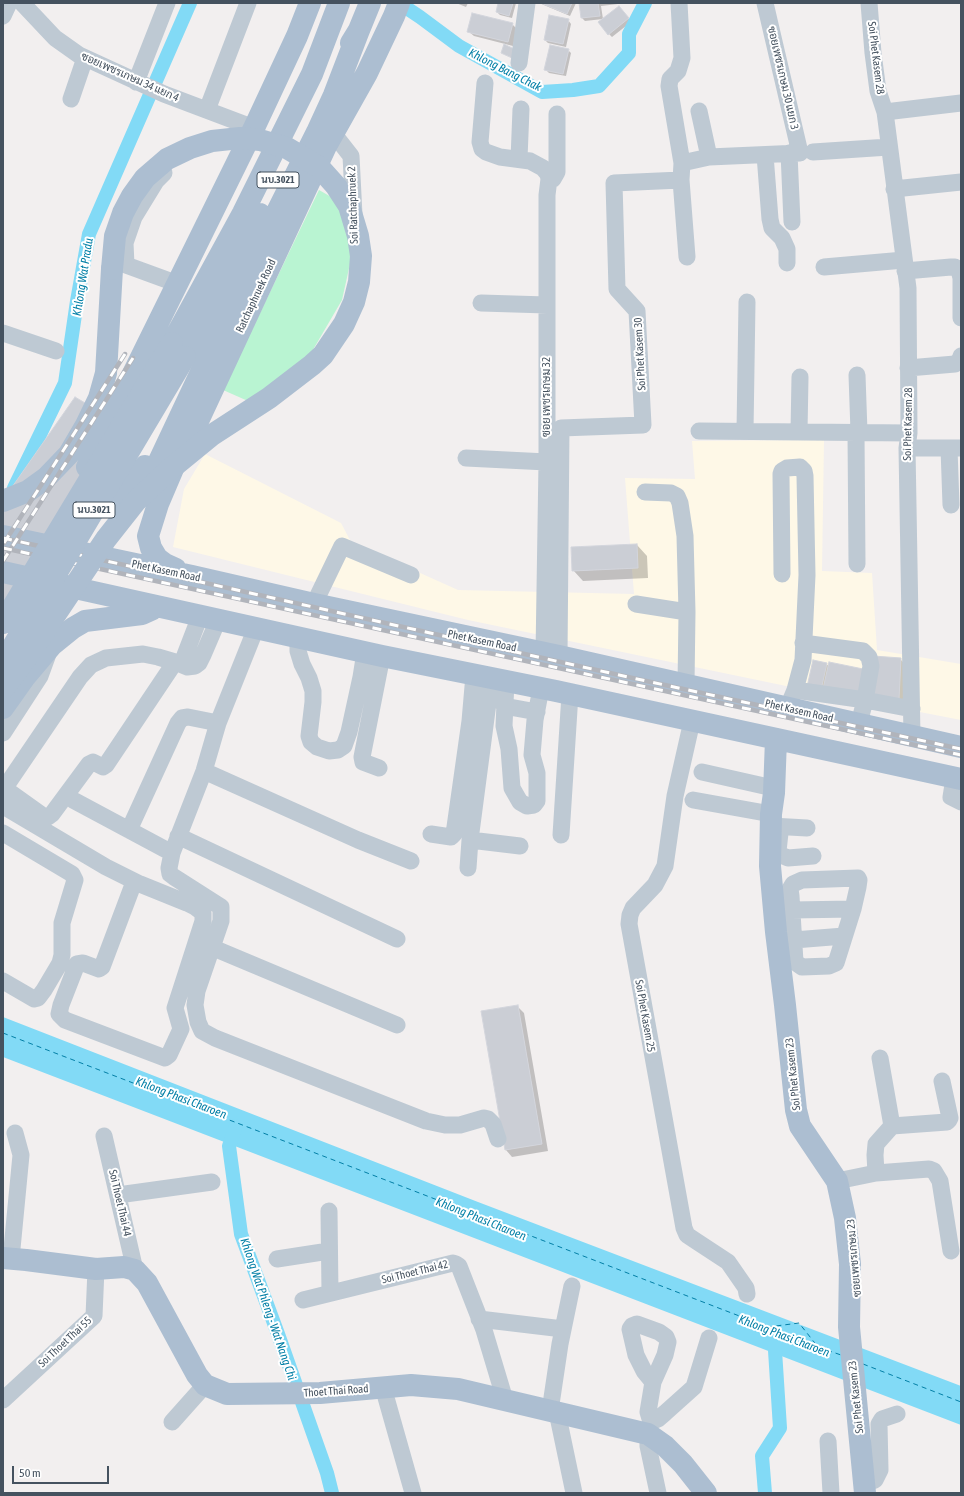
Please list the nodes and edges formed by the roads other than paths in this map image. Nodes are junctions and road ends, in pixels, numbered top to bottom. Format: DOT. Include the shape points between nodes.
graph roads {
  1 [pos="9,3"];
  2 [pos="22,3"];
  3 [pos="167,3"];
  4 [pos="248,3"];
  5 [pos="310,3"];
  6 [pos="339,3"];
  7 [pos="527,3"];
  8 [pos="679,3"];
  9 [pos="765,3"];
  10 [pos="869,3"];
  11 [pos="370,4"];
  12 [pos="396,10"];
  13 [pos="3,16"];
  14 [pos="359,30"];
  15 [pos="86,58"];
  16 [pos="519,63"];
  17 [pos="140,84"];
  18 [pos="485,84"];
  19 [pos="71,99"];
  20 [pos="961,103"];
  21 [pos="521,109"];
  22 [pos="207,110"];
  23 [pos="699,111"];
  24 [pos="885,112"];
  25 [pos="557,114"];
  26 [pos="254,128"];
  27 [pos="704,131"];
  28 [pos="677,136"];
  29 [pos="330,140"];
  30 [pos="889,147"];
  31 [pos="801,153"];
  32 [pos="765,155"];
  33 [pos="709,157"];
  34 [pos="519,159"];
  35 [pos="184,161"];
  36 [pos="682,172"];
  37 [pos="549,179"];
  38 [pos="961,182"];
  39 [pos="894,189"];
  40 [pos="792,222"];
  41 [pos="687,257"];
  42 [pos="787,263"];
  43 [pos="905,266"];
  44 [pos="824,267"];
  45 [pos="178,284"];
  46 [pos="243,285"];
  47 [pos="747,302"];
  48 [pos="482,303"];
  49 [pos="547,305"];
  50 [pos="961,318"];
  51 [pos="3,333"];
  52 [pos="178,350"];
  53 [pos="56,351"];
  54 [pos="961,356"];
  55 [pos="908,368"];
  56 [pos="858,375"];
  57 [pos="800,377"];
  58 [pos="184,409"];
  59 [pos="253,414"];
  60 [pos="699,430"];
  61 [pos="745,431"];
  62 [pos="799,432"];
  63 [pos="858,432"];
  64 [pos="908,441"];
  65 [pos="955,448"];
  66 [pos="466,458"];
  67 [pos="546,462"];
  68 [pos="87,468"];
  69 [pos="645,492"];
  70 [pos="3,501"];
  71 [pos="951,505"];
  72 [pos="3,536"];
  73 [pos="46,546"];
  74 [pos="100,557"];
  75 [pos="857,564"];
  76 [pos="64,572"];
  77 [pos="12,574"];
  78 [pos="411,575"];
  79 [pos="807,575"];
  80 [pos="192,576"];
  81 [pos="314,604"];
  82 [pos="636,604"];
  83 [pos="155,607"];
  84 [pos="687,612"];
  85 [pos="209,618"];
  86 [pos="3,624"];
  87 [pos="256,628"];
  88 [pos="298,637"];
  89 [pos="804,643"];
  90 [pos="52,645"];
  91 [pos="373,654"];
  92 [pos="551,655"];
  93 [pos="38,662"];
  94 [pos="3,663"];
  95 [pos="181,665"];
  96 [pos="490,678"];
  97 [pos="686,685"];
  98 [pos="3,689"];
  99 [pos="556,691"];
  100 [pos="791,699"];
  101 [pos="865,700"];
  102 [pos="504,706"];
  103 [pos="3,708"];
  104 [pos="912,709"];
  105 [pos="537,712"];
  106 [pos="692,721"];
  107 [pos="218,723"];
  108 [pos="859,724"];
  109 [pos="3,733"];
  110 [pos="912,737"];
  111 [pos="776,739"];
  112 [pos="961,747"];
  113 [pos="509,754"];
  114 [pos="532,755"];
  115 [pos="379,768"];
  116 [pos="204,771"];
  117 [pos="702,772"];
  118 [pos="958,778"];
  119 [pos="773,788"];
  120 [pos="73,800"];
  121 [pos="693,800"];
  122 [pos="961,802"];
  123 [pos="3,806"];
  124 [pos="774,822"];
  125 [pos="807,828"];
  126 [pos="130,830"];
  127 [pos="3,833"];
  128 [pos="431,834"];
  129 [pos="561,835"];
  130 [pos="178,836"];
  131 [pos="470,840"];
  132 [pos="520,846"];
  133 [pos="172,853"];
  134 [pos="813,856"];
  135 [pos="412,861"];
  136 [pos="468,868"];
  137 [pos="134,882"];
  138 [pos="785,902"];
  139 [pos="853,909"];
  140 [pos="844,936"];
  141 [pos="397,939"];
  142 [pos="794,940"];
  143 [pos="211,947"];
  144 [pos="3,981"];
  145 [pos="397,1025"];
  146 [pos="880,1058"];
  147 [pos="942,1081"];
  148 [pos="892,1126"];
  149 [pos="15,1133"];
  150 [pos="104,1136"];
  151 [pos="498,1139"];
  152 [pos="876,1173"];
  153 [pos="212,1182"];
  154 [pos="839,1186"];
  155 [pos="118,1196"];
  156 [pos="329,1211"];
  157 [pos="950,1250"];
  158 [pos="330,1251"];
  159 [pos="7,1259"];
  160 [pos="278,1259"];
  161 [pos="96,1270"];
  162 [pos="135,1270"];
  163 [pos="572,1286"];
  164 [pos="330,1293"];
  165 [pos="747,1294"];
  166 [pos="303,1300"];
  167 [pos="479,1319"];
  168 [pos="563,1329"];
  169 [pos="709,1338"];
  170 [pos="653,1382"];
  171 [pos="205,1385"];
  172 [pos="383,1387"];
  173 [pos="3,1400"];
  174 [pos="504,1400"];
  175 [pos="554,1412"];
  176 [pos="897,1414"];
  177 [pos="172,1422"];
  178 [pos="649,1428"];
  179 [pos="828,1441"];
  180 [pos="865,1489"];
  181 [pos="413,1493"];
  182 [pos="574,1493"];
  183 [pos="658,1493"];
  184 [pos="706,1493"];
  185 [pos="831,1493"];
  1 -- 13 [label="street"];
  2 -- 15 [label="street, ซอยเพชรเกษม 34 แยก 4" via="55,38"];
  3 -- 17 [label="street"];
  4 -- 22 [label="street"];
  5 -- 26 [label="main road"];
  6 -- 52 [label="main road, นบ.3021" via="312,74"];
  7 -- 16 [label="street"];
  8 -- 28 [label="street" via="682,58 678,70 670,79 669,86"];
  9 -- 31 [label="street, ซอยเพชรเกษม 30 แยก 3"];
  10 -- 24 [label="street, Soi Phet Kasem 28" via="878,91"];
  11 -- 14 [label="main road, นบ.3021"];
  12 -- 29 [label="main road, Ratchaphruek Road / นบ.3021" via="367,73"];
  14 -- 46 [label="main road" via="334,95"];
  14 -- 52 [label="main road, นบ.3021" via="317,103 274,188"];
  15 -- 17 [label="street, ซอยเพชรเกษม 34 แยก 4"];
  15 -- 19 [label="street"];
  17 -- 22 [label="street, ซอยเพชรเกษม 34 แยก 4"];
  18 -- 34 [label="street" via="480,142 482,149 500,157"];
  20 -- 24 [label="street"];
  21 -- 34 [label="street"];
  22 -- 26 [label="street, ซอยเพชรเกษม 34 แยก 4"];
  23 -- 27 [label="street"];
  24 -- 30 [label="street, Soi Phet Kasem 28"];
  25 -- 37 [label="street" via="557,172 553,179"];
  26 -- 45 [label="main road"];
  27 -- 28 [label="street"];
  27 -- 33 [label="street"];
  28 -- 36 [label="street"];
  29 -- 46 [label="main road"];
  29 -- 59 [label="street, Soi Ratchaphruek 2" via="351,156 355,244 346,306 309,362"];
  29 -- 80 [label="main road, Ratchaphruek Road / นบ.3021" via="198,421 178,457 152,523 148,536 157,558"];
  30 -- 31 [label="street, Soi Phet Kasem 30"];
  30 -- 39 [label="street, Soi Phet Kasem 28"];
  31 -- 32 [label="street, Soi Phet Kasem 30"];
  31 -- 40 [label="street, ซอยเพชรเกษม 30 แยก 3"];
  32 -- 33 [label="street, Soi Phet Kasem 30"];
  32 -- 42 [label="street" via="772,228 787,248"];
  33 -- 36 [label="street, Soi Phet Kasem 30"];
  34 -- 37 [label="street" via="543,168"];
  35 -- 45 [label="street" via="165,172 156,181 134,216 125,243 126,265"];
  36 -- 41 [label="street"];
  36 -- 92 [label="street, Soi Phet Kasem 30" via="614,183 617,289 638,311 643,425 561,428"];
  37 -- 49 [label="street, ซอย เพชรเกษม 32"];
  38 -- 39 [label="street"];
  39 -- 43 [label="street, Soi Phet Kasem 28"];
  43 -- 44 [label="street"];
  43 -- 50 [label="street" via="951,266 959,270"];
  43 -- 55 [label="street, Soi Phet Kasem 28" via="908,288"];
  45 -- 68 [label="main road"];
  46 -- 58 [label="main road"];
  47 -- 61 [label="street"];
  48 -- 49 [label="street"];
  49 -- 67 [label="street, ซอย เพชรเกษม 32"];
  51 -- 53 [label="street"];
  52 -- 86 [label="main road, นบ.3021, bridge"];
  52 -- 94 [label="main road, นบ.3021, bridge"];
  54 -- 55 [label="street" via="955,364"];
  55 -- 64 [label="street, Soi Phet Kasem 28"];
  56 -- 63 [label="street"];
  57 -- 62 [label="street"];
  58 -- 68 [label="main road" via="126,494 118,501 100,507 90,503 84,494 83,484"];
  58 -- 74 [label="main road" via="123,535"];
  60 -- 61 [label="street"];
  61 -- 62 [label="street"];
  62 -- 63 [label="street"];
  63 -- 64 [label="street"];
  63 -- 75 [label="street"];
  64 -- 65 [label="street"];
  64 -- 104 [label="street, Soi Phet Kasem 28"];
  65 -- 71 [label="street"];
  66 -- 67 [label="street"];
  67 -- 92 [label="street, ซอย เพชรเกษม 32"];
  68 -- 73 [label="main road"];
  69 -- 84 [label="street" via="671,494 677,496 680,503"];
  70 -- 98 [label="main road, bridge" via="28,491 46,478 69,454 99,398 106,373 115,236 123,213 145,178 167,159 190,148 212,141 240,138 260,140 287,148 319,167 349,206 358,236 361,256 359,282 354,302 344,324 312,365 269,398 212,435 136,501 106,539"];
  72 -- 73 [label="main road, Phet Kasem Road"];
  73 -- 74 [label="main road, Phet Kasem Road"];
  73 -- 76 [label="main road" via="51,558"];
  74 -- 76 [label="main road" via="85,566"];
  74 -- 80 [label="main road, Phet Kasem Road"];
  76 -- 77 [label="main road"];
  76 -- 83 [label="main road" via="92,588"];
  77 -- 83 [label="main road"];
  78 -- 81 [label="street" via="343,542"];
  79 -- 79 [label="street" via="776,573 781,474 787,468 800,468 805,476"];
  79 -- 89 [label="street"];
  80 -- 81 [label="main road, Phet Kasem Road"];
  81 -- 92 [label="main road, Phet Kasem Road"];
  82 -- 84 [label="street"];
  83 -- 85 [label="main road"];
  83 -- 90 [label="main road" via="142,614 85,621 64,633"];
  84 -- 97 [label="street"];
  85 -- 87 [label="main road"];
  85 -- 95 [label="street" via="199,663 195,666"];
  86 -- 93 [label="street" via="17,619 33,626 42,642"];
  87 -- 88 [label="main road"];
  87 -- 107 [label="street"];
  88 -- 91 [label="main road"];
  88 -- 91 [label="street" via="298,651 312,691 309,736 317,747 329,751 344,746 358,691"];
  89 -- 100 [label="street" via="803,660"];
  89 -- 101 [label="street" via="863,651 869,657 871,666"];
  90 -- 93 [label="main road"];
  90 -- 109 [label="street" via="40,676"];
  91 -- 96 [label="main road"];
  91 -- 115 [label="street" via="362,757 363,762"];
  92 -- 97 [label="main road, Phet Kasem Road"];
  92 -- 99 [label="main road"];
  93 -- 103 [label="main road"];
  95 -- 95 [label="street" via="150,655 133,654 106,658 91,665 80,676 8,783 8,791 48,817 89,764 93,762 105,766"];
  96 -- 99 [label="main road"];
  96 -- 102 [label="street"];
  96 -- 128 [label="street" via="470,720 454,834 451,837"];
  96 -- 131 [label="street"];
  97 -- 100 [label="main road, Phet Kasem Road"];
  99 -- 105 [label="street"];
  99 -- 106 [label="main road"];
  99 -- 129 [label="street"];
  100 -- 101 [label="street"];
  100 -- 108 [label="main road, Phet Kasem Road"];
  101 -- 104 [label="street"];
  101 -- 108 [label="street"];
  102 -- 105 [label="street"];
  102 -- 113 [label="street" via="504,726"];
  104 -- 110 [label="street, Soi Phet Kasem 28"];
  105 -- 114 [label="street"];
  106 -- 111 [label="main road"];
  106 -- 165 [label="street, Soi Phet Kasem 25" via="675,796 665,866 655,885 633,908 629,924 684,1228 687,1235 728,1262 746,1288"];
  107 -- 116 [label="street"];
  107 -- 126 [label="street" via="182,718"];
  108 -- 110 [label="main road, Phet Kasem Road"];
  110 -- 112 [label="main road, Phet Kasem Road"];
  111 -- 118 [label="main road"];
  111 -- 119 [label="main road, Soi Phet Kasem 23"];
  113 -- 114 [label="street"];
  113 -- 114 [label="street" via="512,788 520,802 527,806 534,806 536,801 537,773"];
  116 -- 130 [label="street"];
  116 -- 135 [label="street" via="358,840"];
  117 -- 119 [label="street"];
  118 -- 122 [label="street" via="951,797"];
  119 -- 124 [label="main road, Soi Phet Kasem 23"];
  120 -- 126 [label="street"];
  121 -- 124 [label="street"];
  123 -- 137 [label="street"];
  124 -- 125 [label="street"];
  124 -- 134 [label="street" via="781,856"];
  124 -- 138 [label="main road, Soi Phet Kasem 23" via="770,866"];
  126 -- 133 [label="street"];
  127 -- 144 [label="street" via="72,874 75,880 62,923 60,963 44,990 34,999"];
  130 -- 133 [label="street"];
  130 -- 141 [label="street"];
  131 -- 132 [label="street"];
  131 -- 136 [label="street"];
  133 -- 143 [label="street" via="170,874 221,907 221,921"];
  137 -- 137 [label="street" via="195,907 204,917 175,1008 181,1029 169,1055 164,1058 65,1020 60,1014 61,1004 77,964 102,968"];
  138 -- 139 [label="street"];
  138 -- 139 [label="street" via="793,884 802,880 856,877 859,880"];
  138 -- 142 [label="street"];
  138 -- 154 [label="main road, Soi Phet Kasem 23" via="796,1110 800,1126"];
  139 -- 140 [label="street"];
  140 -- 142 [label="street"];
  140 -- 142 [label="street" via="836,963 829,966 802,967 795,962"];
  143 -- 145 [label="street"];
  143 -- 151 [label="street" via="195,1005 202,1031 426,1121 460,1125 488,1119 493,1124"];
  146 -- 148 [label="street"];
  147 -- 148 [label="street" via="950,1118 947,1122"];
  148 -- 152 [label="street" via="876,1144"];
  149 -- 159 [label="street" via="21,1155"];
  150 -- 155 [label="street, Soi Thoet Thai 44"];
  152 -- 154 [label="street"];
  152 -- 157 [label="street" via="929,1169 934,1171 940,1181"];
  153 -- 155 [label="street"];
  154 -- 180 [label="main road, Soi Phet Kasem 23" via="850,1264 850,1328"];
  155 -- 162 [label="street, Soi Thoet Thai 44"];
  156 -- 158 [label="street"];
  158 -- 160 [label="street"];
  158 -- 164 [label="street"];
  159 -- 161 [label="main road"];
  161 -- 162 [label="main road" via="124,1267"];
  161 -- 173 [label="street, Soi Thoet Thai 55" via="94,1316"];
  162 -- 171 [label="main road" via="147,1283 197,1375"];
  163 -- 168 [label="street"];
  164 -- 166 [label="street, Soi Thoet Thai 42"];
  164 -- 167 [label="street, Soi Thoet Thai 42" via="453,1263 459,1266"];
  167 -- 168 [label="street"];
  167 -- 174 [label="street, Soi Thoet Thai 42"];
  168 -- 175 [label="street"];
  169 -- 178 [label="street" via="694,1387"];
  170 -- 178 [label="street" via="648,1412"];
  171 -- 172 [label="main road, Thoet Thai Road" via="227,1394 320,1393"];
  171 -- 177 [label="street"];
  172 -- 174 [label="main road, Thoet Thai Road" via="458,1389"];
  172 -- 181 [label="street"];
  174 -- 175 [label="main road, Thoet Thai Road"];
  175 -- 178 [label="main road, Thoet Thai Road"];
  175 -- 182 [label="street"];
  176 -- 180 [label="street" via="882,1419 880,1470 875,1480"];
  178 -- 183 [label="street" via="650,1460"];
  178 -- 184 [label="main road, Thoet Thai Road"];
  179 -- 185 [label="street"];
}
